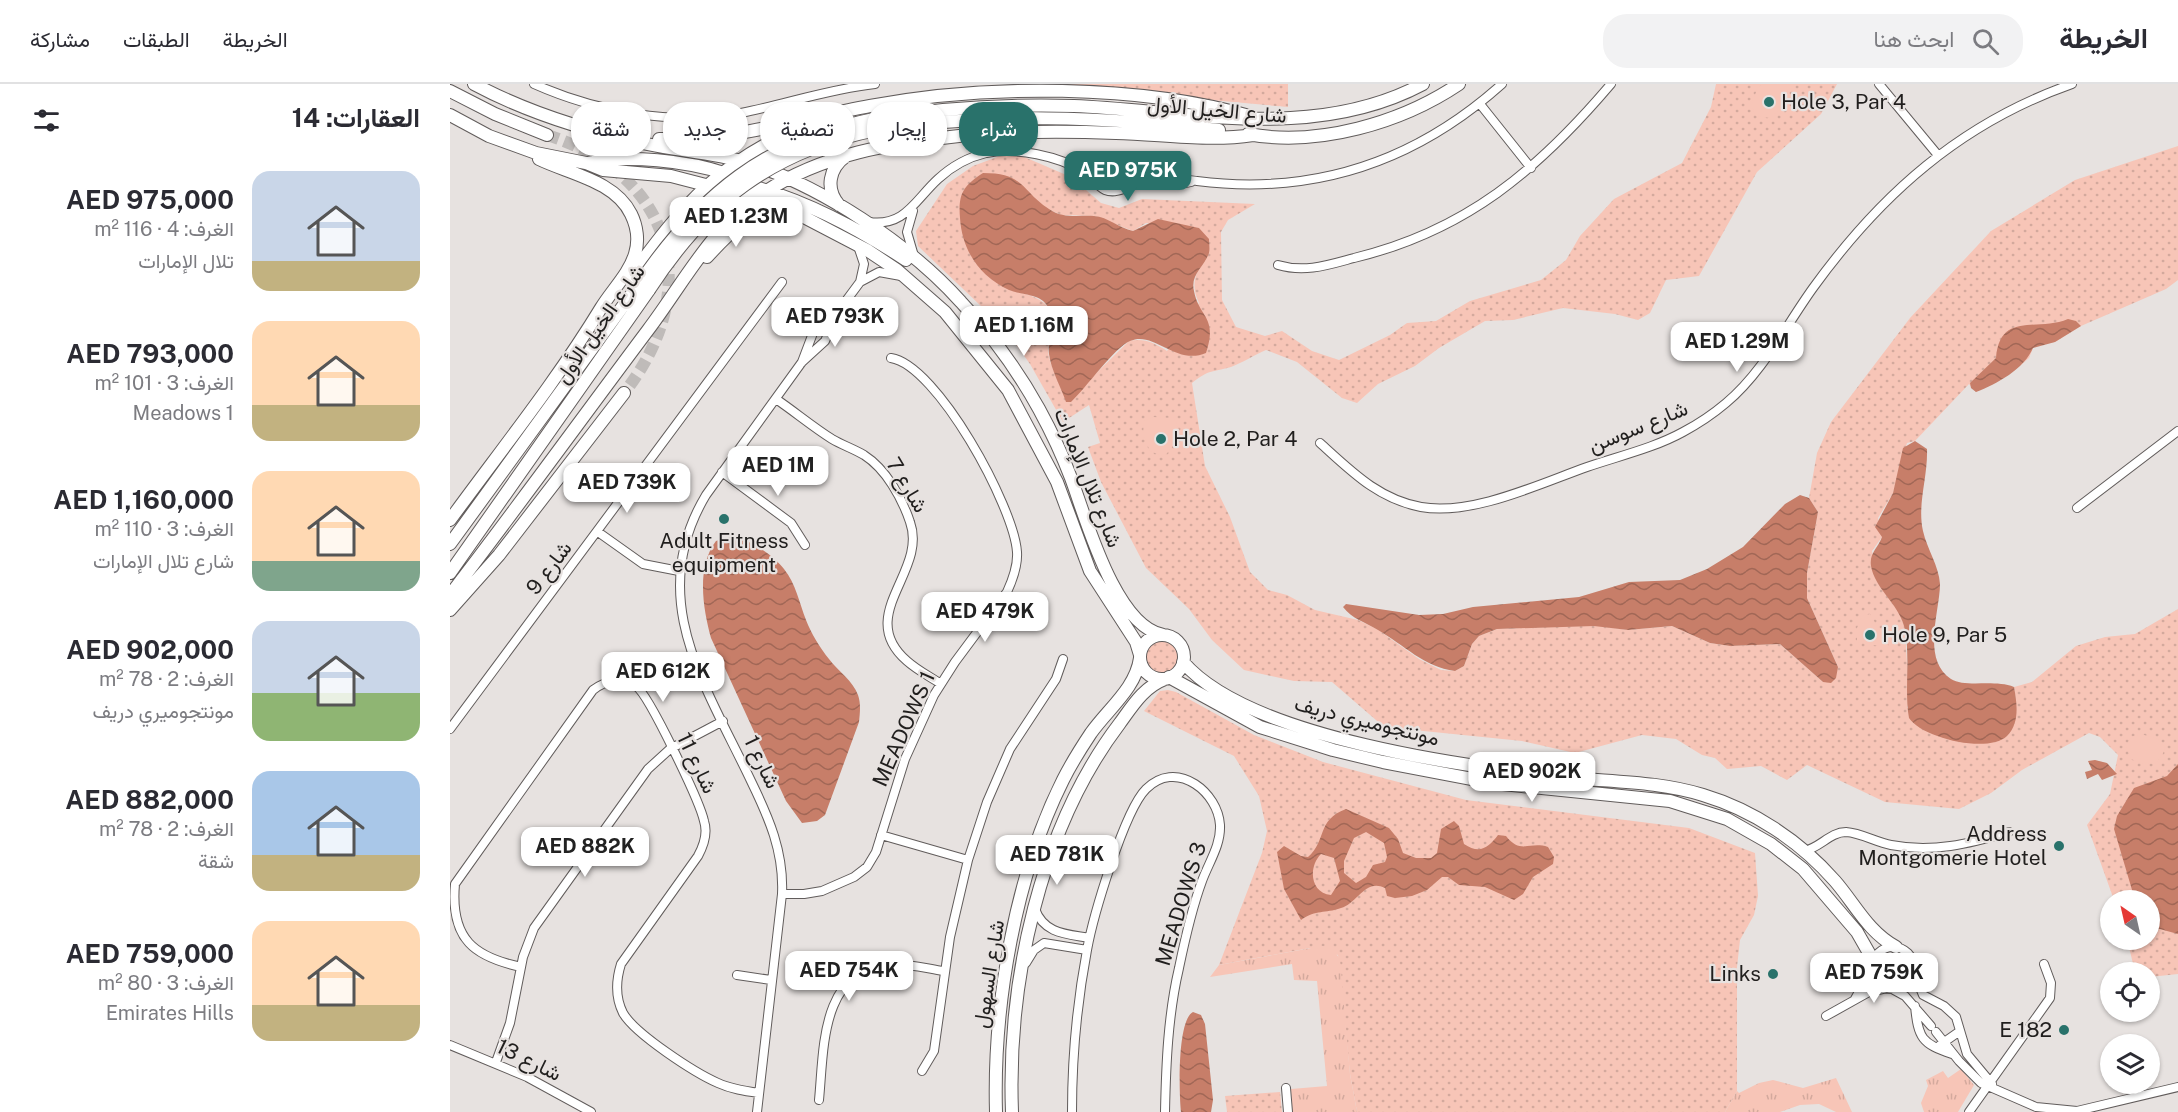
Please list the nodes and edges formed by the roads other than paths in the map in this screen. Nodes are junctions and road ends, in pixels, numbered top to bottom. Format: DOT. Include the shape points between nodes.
graph roads {
  1 [pos="474,84"];
  2 [pos="534,84"];
  3 [pos="876,84"];
  4 [pos="997,84"];
  5 [pos="1423,84"];
  6 [pos="1460,84"];
  7 [pos="1502,84"];
  8 [pos="1611,84"];
  9 [pos="1879,84"];
  10 [pos="2072,84"];
  11 [pos="1041,87"];
  12 [pos="450,91"];
  13 [pos="986,92"];
  14 [pos="1480,104"];
  15 [pos="855,109"];
  16 [pos="947,110"];
  17 [pos="450,115"];
  18 [pos="1253,117"];
  19 [pos="947,120"];
  20 [pos="571,123"];
  21 [pos="867,126"];
  22 [pos="760,128"];
  23 [pos="547,135"];
  24 [pos="1254,135"];
  25 [pos="651,137"];
  26 [pos="651,142"];
  27 [pos="520,148"];
  28 [pos="760,148"];
  29 [pos="855,154"];
  30 [pos="1937,154"];
  31 [pos="846,156"];
  32 [pos="848,156"];
  33 [pos="740,159"];
  34 [pos="586,163"];
  35 [pos="1128,163"];
  36 [pos="1071,165"];
  37 [pos="1532,168"];
  38 [pos="718,171"];
  39 [pos="1089,175"];
  40 [pos="787,179"];
  41 [pos="1123,181"];
  42 [pos="1194,181"];
  43 [pos="1139,183"];
  44 [pos="707,185"];
  45 [pos="748,190"];
  46 [pos="1121,191"];
  47 [pos="768,197"];
  48 [pos="916,205"];
  49 [pos="840,206"];
  50 [pos="782,209"];
  51 [pos="868,222"];
  52 [pos="857,244"];
  53 [pos="916,258"];
  54 [pos="1278,264"];
  55 [pos="927,269"];
  56 [pos="688,273"];
  57 [pos="908,279"];
  58 [pos="782,282"];
  59 [pos="860,282"];
  60 [pos="644,287"];
  61 [pos="837,313"];
  62 [pos="592,325"];
  63 [pos="891,358"];
  64 [pos="802,362"];
  65 [pos="624,393"];
  66 [pos="776,399"];
  67 [pos="2178,431"];
  68 [pos="1320,443"];
  69 [pos="722,472"];
  70 [pos="2077,508"];
  71 [pos="450,520"];
  72 [pos="598,532"];
  73 [pos="450,544"];
  74 [pos="805,545"];
  75 [pos="679,571"];
  76 [pos="450,573"];
  77 [pos="450,595"];
  78 [pos="450,610"];
  79 [pos="1163,635"];
  80 [pos="1140,656"];
  81 [pos="1063,658"];
  82 [pos="1183,662"];
  83 [pos="622,667"];
  84 [pos="1167,678"];
  85 [pos="622,681"];
  86 [pos="941,684"];
  87 [pos="723,722"];
  88 [pos="450,729"];
  89 [pos="670,749"];
  90 [pos="2008,832"];
  91 [pos="881,835"];
  92 [pos="1825,841"];
  93 [pos="1804,851"];
  94 [pos="968,860"];
  95 [pos="1820,865"];
  96 [pos="782,894"];
  97 [pos="1035,909"];
  98 [pos="452,927"];
  99 [pos="1052,931"];
  100 [pos="1089,938"];
  101 [pos="1050,942"];
  102 [pos="1896,947"];
  103 [pos="1087,950"];
  104 [pos="1873,964"];
  105 [pos="2044,964"];
  106 [pos="521,968"];
  107 [pos="1022,969"];
  108 [pos="943,971"];
  109 [pos="1914,973"];
  110 [pos="737,975"];
  111 [pos="771,980"];
  112 [pos="1890,989"];
  113 [pos="1853,1001"];
  114 [pos="1915,1006"];
  115 [pos="1826,1016"];
  116 [pos="1960,1031"];
  117 [pos="1944,1042"];
  118 [pos="450,1045"];
  119 [pos="1935,1048"];
  120 [pos="1953,1054"];
  121 [pos="496,1062"];
  122 [pos="922,1071"];
  123 [pos="1988,1084"];
  124 [pos="2178,1087"];
  125 [pos="1286,1088"];
  126 [pos="759,1093"];
  127 [pos="819,1100"];
  128 [pos="591,1112"];
  129 [pos="756,1112"];
  130 [pos="996,1112"];
  131 [pos="1012,1112"];
  132 [pos="1072,1112"];
  133 [pos="1165,1112"];
  134 [pos="1288,1112"];
  135 [pos="1969,1112"];
  1 -- 20 [label="main road, شارع تلال الإمارات" via="528,110"];
  2 -- 3 [label="street" via="629,113 684,119 740,113"];
  4 -- 13 [label="street"];
  5 -- 18 [label="main road, شارع الخيل الأول" via="1378,104 1343,113 1306,118"];
  6 -- 24 [label="main road, شارع الخيل الأول" via="1421,106 1345,131 1306,136"];
  7 -- 14 [label="street"];
  8 -- 37 [label="street"];
  9 -- 30 [label="street"];
  10 -- 30 [label="street, شارع سوسن" via="2013,108"];
  11 -- 13 [label="main road"];
  11 -- 18 [label="main road" via="1215,107"];
  12 -- 23 [label="main road"];
  13 -- 15 [label="main road"];
  14 -- 37 [label="street"];
  14 -- 42 [label="street" via="1420,145 1337,175 1260,184"];
  16 -- 18 [label="main road, شارع الخيل الأول" via="1075,106"];
  17 -- 27 [label="main road"];
  19 -- 24 [label="main road, شارع الخيل الأول" via="1117,120"];
  21 -- 60 [label="main road, شارع الخيل الأول, bridge" via="798,141 750,167 688,219"];
  22 -- 25 [label="main road" via="714,137"];
  24 -- 29 [label="main road" via="986,134 919,141"];
  26 -- 33 [label="main road, شارع تلال الإمارات"];
  27 -- 34 [label="main road"];
  27 -- 62 [label="main road" via="608,189 631,214 637,242 634,256"];
  28 -- 33 [label="main road"];
  30 -- 68 [label="street, شارع سوسن" via="1852,238 1746,384 1727,403 1682,432 1497,498 1447,508 1398,502 1376,491"];
  31 -- 40 [label="main road"];
  32 -- 49 [label="main road" via="836,165 830,181 832,195"];
  33 -- 38 [label="main road"];
  33 -- 40 [label="main road, شارع تلال الإمارات"];
  33 -- 45 [label="main road"];
  34 -- 38 [label="main road, شارع تلال الإمارات" via="651,161"];
  34 -- 44 [label="main road" via="603,170 651,173"];
  35 -- 36 [label="street" via="1107,157"];
  35 -- 41 [label="street"];
  35 -- 42 [label="street" via="1152,173"];
  36 -- 39 [label="street"];
  36 -- 48 [label="street" via="1025,153 987,153 939,178"];
  37 -- 54 [label="street" via="1476,209 1414,240 1382,252 1305,270"];
  38 -- 44 [label="main road"];
  38 -- 45 [label="main road, شارع تلال الإمارات"];
  39 -- 41 [label="street" via="1111,187"];
  39 -- 46 [label="street" via="1105,190"];
  40 -- 45 [label="main road"];
  40 -- 47 [label="main road"];
  40 -- 49 [label="main road, شارع تلال الإمارات"];
  41 -- 43 [label="street"];
  41 -- 46 [label="street"];
  42 -- 43 [label="street"];
  43 -- 46 [label="street"];
  44 -- 45 [label="main road" via="722,181"];
  44 -- 62 [label="main road" via="669,225"];
  45 -- 47 [label="main road, شارع تلال الإمارات"];
  45 -- 56 [label="main road"];
  47 -- 50 [label="main road, شارع تلال الإمارات"];
  47 -- 55 [label="main road" via="781,196 848,225"];
  48 -- 51 [label="street" via="894,221"];
  48 -- 53 [label="street" via="907,232"];
  49 -- 51 [label="main road, شارع تلال الإمارات"];
  50 -- 52 [label="main road, شارع تلال الإمارات"];
  50 -- 56 [label="main road" via="760,213 741,223"];
  51 -- 53 [label="main road, شارع تلال الإمارات"];
  52 -- 57 [label="main road, شارع تلال الإمارات"];
  52 -- 59 [label="street" via="864,264"];
  53 -- 55 [label="main road, شارع تلال الإمارات"];
  55 -- 79 [label="main road, شارع تلال الإمارات" via="974,316 1023,382 1052,434 1091,538 1118,592 1142,626"];
  56 -- 77 [label="main road"];
  57 -- 59 [label="street" via="879,272"];
  57 -- 80 [label="main road, شارع تلال الإمارات" via="945,312 1023,413 1057,482 1090,571 1136,642"];
  58 -- 72 [label="street, شارع 9"];
  59 -- 61 [label="street"];
  60 -- 73 [label="main road, شارع الخيل الأول"];
  60 -- 76 [label="main road, شارع الخيل الأول"];
  61 -- 64 [label="street" via="825,341"];
  61 -- 64 [label="street" via="813,333"];
  62 -- 71 [label="main road"];
  63 -- 86 [label="street, MEADOWS 1" via="913,369 962,428 1002,503 1016,547 1016,567 1007,592"];
  64 -- 66 [label="street, شارع 1"];
  65 -- 78 [label="main road" via="500,555"];
  66 -- 69 [label="street, شارع 1"];
  66 -- 86 [label="street, شارع 7" via="835,441 872,460 890,483 908,515 914,540 909,565 888,610 889,632 906,661"];
  67 -- 70 [label="street"];
  69 -- 74 [label="street" via="791,523"];
  69 -- 75 [label="street, شارع 1" via="693,518"];
  72 -- 75 [label="street" via="643,564"];
  72 -- 88 [label="street, شارع 9"];
  75 -- 87 [label="street, شارع 1" via="686,639"];
  79 -- 80 [label="main road" via="1148,640"];
  79 -- 82 [label="main road" via="1179,644"];
  80 -- 84 [label="main road" via="1148,674"];
  80 -- 130 [label="main road, شارع السهول" via="1133,680 1090,735 1063,780 1035,851 1005,980"];
  81 -- 94 [label="street" via="1056,679 1001,766"];
  82 -- 84 [label="main road"];
  82 -- 93 [label="main road, مونتجوميري دريف" via="1195,675 1225,694 1285,721 1385,749 1496,770 1681,789 1733,806"];
  83 -- 85 [label="street"];
  84 -- 97 [label="main road, شارع السهول" via="1142,694 1087,770 1059,831"];
  84 -- 104 [label="main road, مونتجوميري دريف" via="1260,727 1333,750 1493,783 1670,801 1727,819 1771,844 1808,874 1862,938"];
  85 -- 89 [label="street, شارع 11" via="643,693"];
  85 -- 98 [label="street" via="607,682 593,690 466,865 452,892"];
  86 -- 91 [label="street, MEADOWS 1" via="905,759"];
  87 -- 89 [label="street"];
  87 -- 96 [label="street, شارع 1" via="773,829 781,861"];
  89 -- 106 [label="street" via="648,769 539,920 529,938"];
  89 -- 126 [label="street, شارع 11" via="702,814 704,843 621,964 616,1008 640,1032 704,1076 730,1088"];
  90 -- 92 [label="street" via="1940,848 1888,844 1847,832"];
  91 -- 94 [label="street"];
  91 -- 96 [label="street, MEADOWS 1" via="872,860 854,877 816,892"];
  92 -- 93 [label="street"];
  92 -- 95 [label="street" via="1819,855"];
  93 -- 95 [label="main road, مونتجوميري دريف"];
  94 -- 108 [label="street"];
  95 -- 102 [label="main road, مونتجوميري دريف" via="1874,931"];
  96 -- 111 [label="street, شارع 1"];
  97 -- 99 [label="street" via="1040,921"];
  97 -- 107 [label="main road, شارع السهول"];
  98 -- 106 [label="street" via="474,953"];
  99 -- 100 [label="street"];
  99 -- 101 [label="street"];
  100 -- 103 [label="street, MEADOWS 3"];
  100 -- 133 [label="street, MEADOWS 3" via="1117,851 1144,790 1166,777 1195,784 1217,812 1220,837 1202,881 1178,969 1167,1045"];
  101 -- 103 [label="street"];
  101 -- 107 [label="street" via="1034,950"];
  102 -- 104 [label="street" via="1882,950"];
  102 -- 109 [label="street" via="1912,957"];
  103 -- 132 [label="street, MEADOWS 3" via="1076,1026"];
  104 -- 112 [label="street" via="1876,981"];
  104 -- 113 [label="street"];
  105 -- 123 [label="street" via="2051,983 2050,998"];
  106 -- 121 [label="street" via="510,1023"];
  107 -- 131 [label="main road, شارع السهول" via="1012,1057"];
  108 -- 122 [label="street" via="934,1051"];
  108 -- 127 [label="street" via="887,964 864,971 845,986 828,1017"];
  109 -- 112 [label="street" via="1907,985"];
  109 -- 116 [label="street" via="1923,995 1951,1011"];
  110 -- 111 [label="street"];
  111 -- 126 [label="street, شارع 1"];
  112 -- 113 [label="street" via="1869,992"];
  112 -- 114 [label="street"];
  113 -- 115 [label="street"];
  114 -- 117 [label="street"];
  114 -- 119 [label="street" via="1920,1035"];
  116 -- 117 [label="street"];
  116 -- 123 [label="street" via="1971,1060"];
  117 -- 119 [label="street"];
  117 -- 120 [label="street"];
  118 -- 121 [label="street, شارع 13"];
  119 -- 120 [label="street"];
  120 -- 123 [label="street"];
  121 -- 128 [label="street, شارع 13"];
  123 -- 124 [label="street" via="2036,1107 2077,1111"];
  123 -- 135 [label="street"];
  125 -- 134 [label="street"];
  126 -- 129 [label="street, شارع 1"];
}
